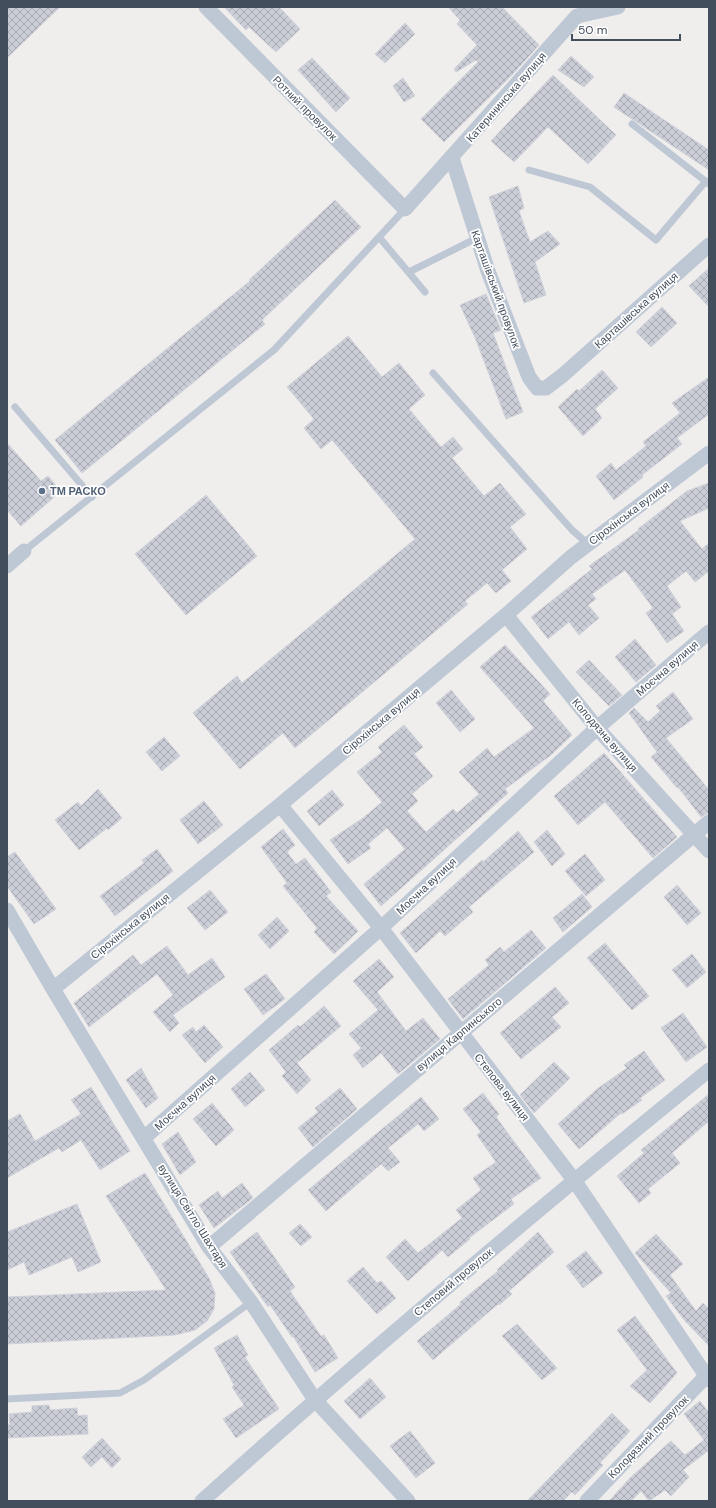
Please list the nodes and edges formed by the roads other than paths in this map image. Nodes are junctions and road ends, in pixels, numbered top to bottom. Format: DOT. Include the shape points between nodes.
graph roads {
  1 [pos="206,7"];
  2 [pos="618,7"];
  3 [pos="581,11"];
  4 [pos="632,124"];
  5 [pos="452,158"];
  6 [pos="529,170"];
  7 [pos="707,183"];
  8 [pos="405,209"];
  9 [pos="380,237"];
  10 [pos="477,238"];
  11 [pos="709,246"];
  12 [pos="409,272"];
  13 [pos="425,292"];
  14 [pos="433,373"];
  15 [pos="563,375"];
  16 [pos="15,407"];
  17 [pos="709,454"];
  18 [pos="92,497"];
  19 [pos="588,544"];
  20 [pos="24,551"];
  21 [pos="7,566"];
  22 [pos="506,616"];
  23 [pos="709,632"];
  24 [pos="597,728"];
  25 [pos="280,805"];
  26 [pos="709,822"];
  27 [pos="693,834"];
  28 [pos="709,851"];
  29 [pos="7,910"];
  30 [pos="381,928"];
  31 [pos="53,989"];
  32 [pos="460,1033"];
  33 [pos="709,1070"];
  34 [pos="144,1138"];
  35 [pos="574,1180"];
  36 [pos="209,1247"];
  37 [pos="250,1302"];
  38 [pos="708,1377"];
  39 [pos="7,1399"];
  40 [pos="314,1400"];
  41 [pos="202,1501"];
  42 [pos="408,1501"];
  43 [pos="587,1501"];
  1 -- 8 [label="street, Ротний провулок"];
  2 -- 3 [label="street, Катерининська вулиця"];
  3 -- 5 [label="street, Катерининська вулиця"];
  4 -- 7 [label="lane"];
  5 -- 8 [label="street, Катерининська вулиця"];
  5 -- 10 [label="street, Карташівський провулок"];
  6 -- 7 [label="lane" via="590,186 656,240"];
  8 -- 9 [label="lane"];
  9 -- 12 [label="lane"];
  9 -- 18 [label="lane" via="274,350"];
  10 -- 12 [label="lane"];
  10 -- 15 [label="street, Карташівський провулок" via="529,377 537,388 546,388"];
  11 -- 15 [label="street, Карташівська вулиця"];
  12 -- 13 [label="lane"];
  14 -- 19 [label="lane" via="572,530"];
  16 -- 18 [label="lane"];
  17 -- 19 [label="street, Сірохінська вулиця"];
  18 -- 20 [label="lane"];
  19 -- 22 [label="street, Сірохінська вулиця"];
  20 -- 21 [label="street"];
  22 -- 24 [label="street, Колодязна вулиця"];
  22 -- 25 [label="street, Сірохінська вулиця"];
  23 -- 24 [label="street, Моєчна вулиця"];
  24 -- 27 [label="street, Колодязна вулиця"];
  24 -- 30 [label="street, Моєчна вулиця"];
  25 -- 30 [label="street, Степова вулиця"];
  25 -- 31 [label="street, Сірохінська вулиця"];
  26 -- 27 [label="street, вулиця Карпинського"];
  27 -- 28 [label="street, Колодязна вулиця"];
  27 -- 32 [label="street, вулиця Карпинського"];
  29 -- 31 [label="street, вулиця Світло Шахтаря"];
  30 -- 32 [label="street, Степова вулиця"];
  30 -- 34 [label="street, Моєчна вулиця"];
  31 -- 34 [label="street, вулиця Світло Шахтаря"];
  32 -- 35 [label="street, Степова вулиця"];
  32 -- 36 [label="street, вулиця Карпинського"];
  33 -- 35 [label="street, Степовий провулок"];
  34 -- 36 [label="street, вулиця Світло Шахтаря"];
  35 -- 38 [label="street, Степова вулиця"];
  35 -- 40 [label="street, Степовий провулок"];
  36 -- 37 [label="street, вулиця Світло Шахтаря"];
  37 -- 39 [label="lane" via="144,1380 120,1393"];
  37 -- 40 [label="street, вулиця Світло Шахтаря"];
  38 -- 43 [label="street, Колодязний провулок"];
  40 -- 41 [label="street, Степовий провулок"];
  40 -- 42 [label="street, вулиця Світло Шахтаря"];
}
